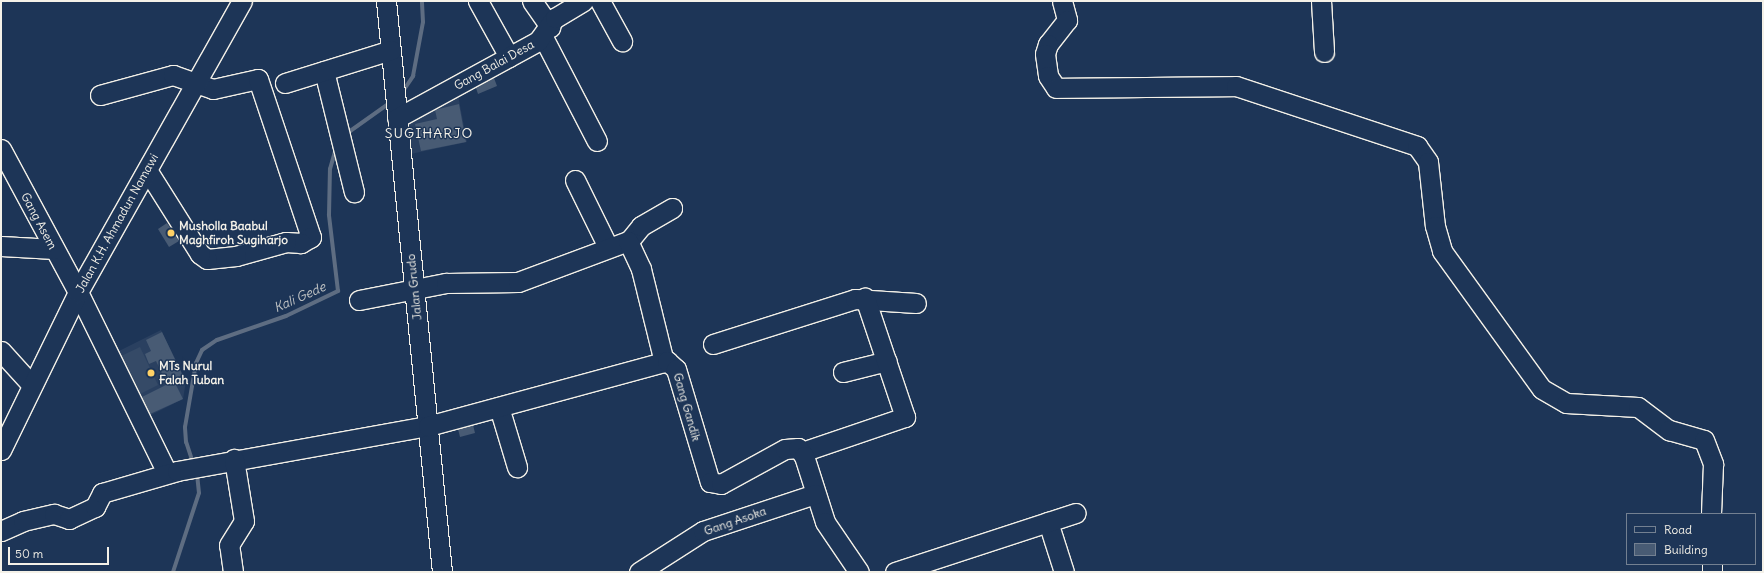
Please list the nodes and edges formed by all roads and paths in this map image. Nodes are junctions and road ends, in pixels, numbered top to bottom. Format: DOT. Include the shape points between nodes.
graph roads {
  1 [pos="242,1"];
  2 [pos="386,1"];
  3 [pos="478,1"];
  4 [pos="532,1"];
  5 [pos="583,1"];
  6 [pos="600,1"];
  7 [pos="1062,1"];
  8 [pos="1320,1"];
  9 [pos="546,32"];
  10 [pos="622,41"];
  11 [pos="391,50"];
  12 [pos="1324,52"];
  13 [pos="509,57"];
  14 [pos="324,71"];
  15 [pos="196,83"];
  16 [pos="285,83"];
  17 [pos="100,95"];
  18 [pos="396,104"];
  19 [pos="598,141"];
  20 [pos="1,149"];
  21 [pos="147,170"];
  22 [pos="575,180"];
  23 [pos="354,192"];
  24 [pos="672,208"];
  25 [pos="629,241"];
  26 [pos="1,246"];
  27 [pos="608,247"];
  28 [pos="54,249"];
  29 [pos="414,287"];
  30 [pos="78,292"];
  31 [pos="865,298"];
  32 [pos="359,300"];
  33 [pos="916,303"];
  34 [pos="713,344"];
  35 [pos="1,351"];
  36 [pos="887,361"];
  37 [pos="664,362"];
  38 [pos="843,372"];
  39 [pos="31,384"];
  40 [pos="499,406"];
  41 [pos="428,426"];
  42 [pos="1,450"];
  43 [pos="802,452"];
  44 [pos="234,459"];
  45 [pos="517,467"];
  46 [pos="167,474"];
  47 [pos="815,494"];
  48 [pos="1076,512"];
  49 [pos="1711,513"];
  50 [pos="1048,522"];
  51 [pos="1,531"];
  52 [pos="233,572"];
  53 [pos="442,572"];
  54 [pos="639,572"];
  55 [pos="859,572"];
  56 [pos="896,572"];
  57 [pos="1064,572"];
  1 -- 15 [label="street, Jalan K.H. Ahmadun Namawi"];
  2 -- 11 [label="street, Jalan Grudo"];
  3 -- 13 [label="street"];
  4 -- 9 [label="street"];
  5 -- 9 [label="street, Gang Balai Desa" via="561,14"];
  6 -- 10 [label="street"];
  7 -- 49 [label="street" via="1067,21 1048,44 1045,54 1048,76 1056,88 1236,86 1417,146 1428,162 1435,226 1442,251 1542,389 1566,403 1638,407 1669,430 1704,440 1713,464"];
  8 -- 12 [label="street"];
  9 -- 13 [label="street, Gang Balai Desa"];
  9 -- 19 [label="street"];
  11 -- 14 [label="street"];
  11 -- 18 [label="street, Jalan Grudo"];
  13 -- 18 [label="street, Gang Balai Desa"];
  14 -- 16 [label="street"];
  14 -- 23 [label="street"];
  15 -- 17 [label="street" via="169,76"];
  15 -- 21 [label="street, Jalan K.H. Ahmadun Namawi"];
  15 -- 21 [label="street" via="213,90 251,78 260,81 311,237 302,242 283,242 236,256 204,258"];
  18 -- 29 [label="street, Jalan Grudo"];
  20 -- 28 [label="street, Gang Asem"];
  21 -- 30 [label="street, Jalan K.H. Ahmadun Namawi"];
  22 -- 27 [label="street"];
  24 -- 25 [label="street" via="641,226"];
  25 -- 27 [label="street"];
  25 -- 37 [label="street" via="641,269"];
  26 -- 28 [label="street"];
  27 -- 29 [label="street" via="518,282 459,282"];
  28 -- 30 [label="street, Gang Asem"];
  29 -- 32 [label="street"];
  29 -- 41 [label="street, Jalan Grudo"];
  30 -- 39 [label="street, Jalan K.H. Ahmadun Namawi"];
  30 -- 46 [label="street, Gang Asem"];
  31 -- 33 [label="street"];
  31 -- 34 [label="street" via="824,307"];
  31 -- 36 [label="street"];
  35 -- 39 [label="street"];
  36 -- 38 [label="street"];
  36 -- 43 [label="street" via="905,417"];
  37 -- 40 [label="street, Gang Gandik"];
  37 -- 43 [label="street, Gang Gandik" via="672,363 676,369 707,478 712,484 726,482 790,447"];
  39 -- 42 [label="street, Jalan K.H. Ahmadun Namawi"];
  40 -- 41 [label="street, Gang Gandik"];
  40 -- 45 [label="street"];
  41 -- 44 [label="street, Gang Gandik"];
  41 -- 53 [label="street, Jalan Grudo"];
  43 -- 47 [label="street"];
  44 -- 46 [label="street, Gang Gandik"];
  44 -- 52 [label="street" via="244,521 229,545"];
  46 -- 51 [label="street, Gang Gandik" via="102,493 95,507 69,519 54,514 23,521"];
  47 -- 54 [label="street, Gang Asoka" via="707,530"];
  47 -- 55 [label="street" via="829,528"];
  48 -- 50 [label="street"];
  50 -- 56 [label="street"];
  50 -- 57 [label="street"];
}
